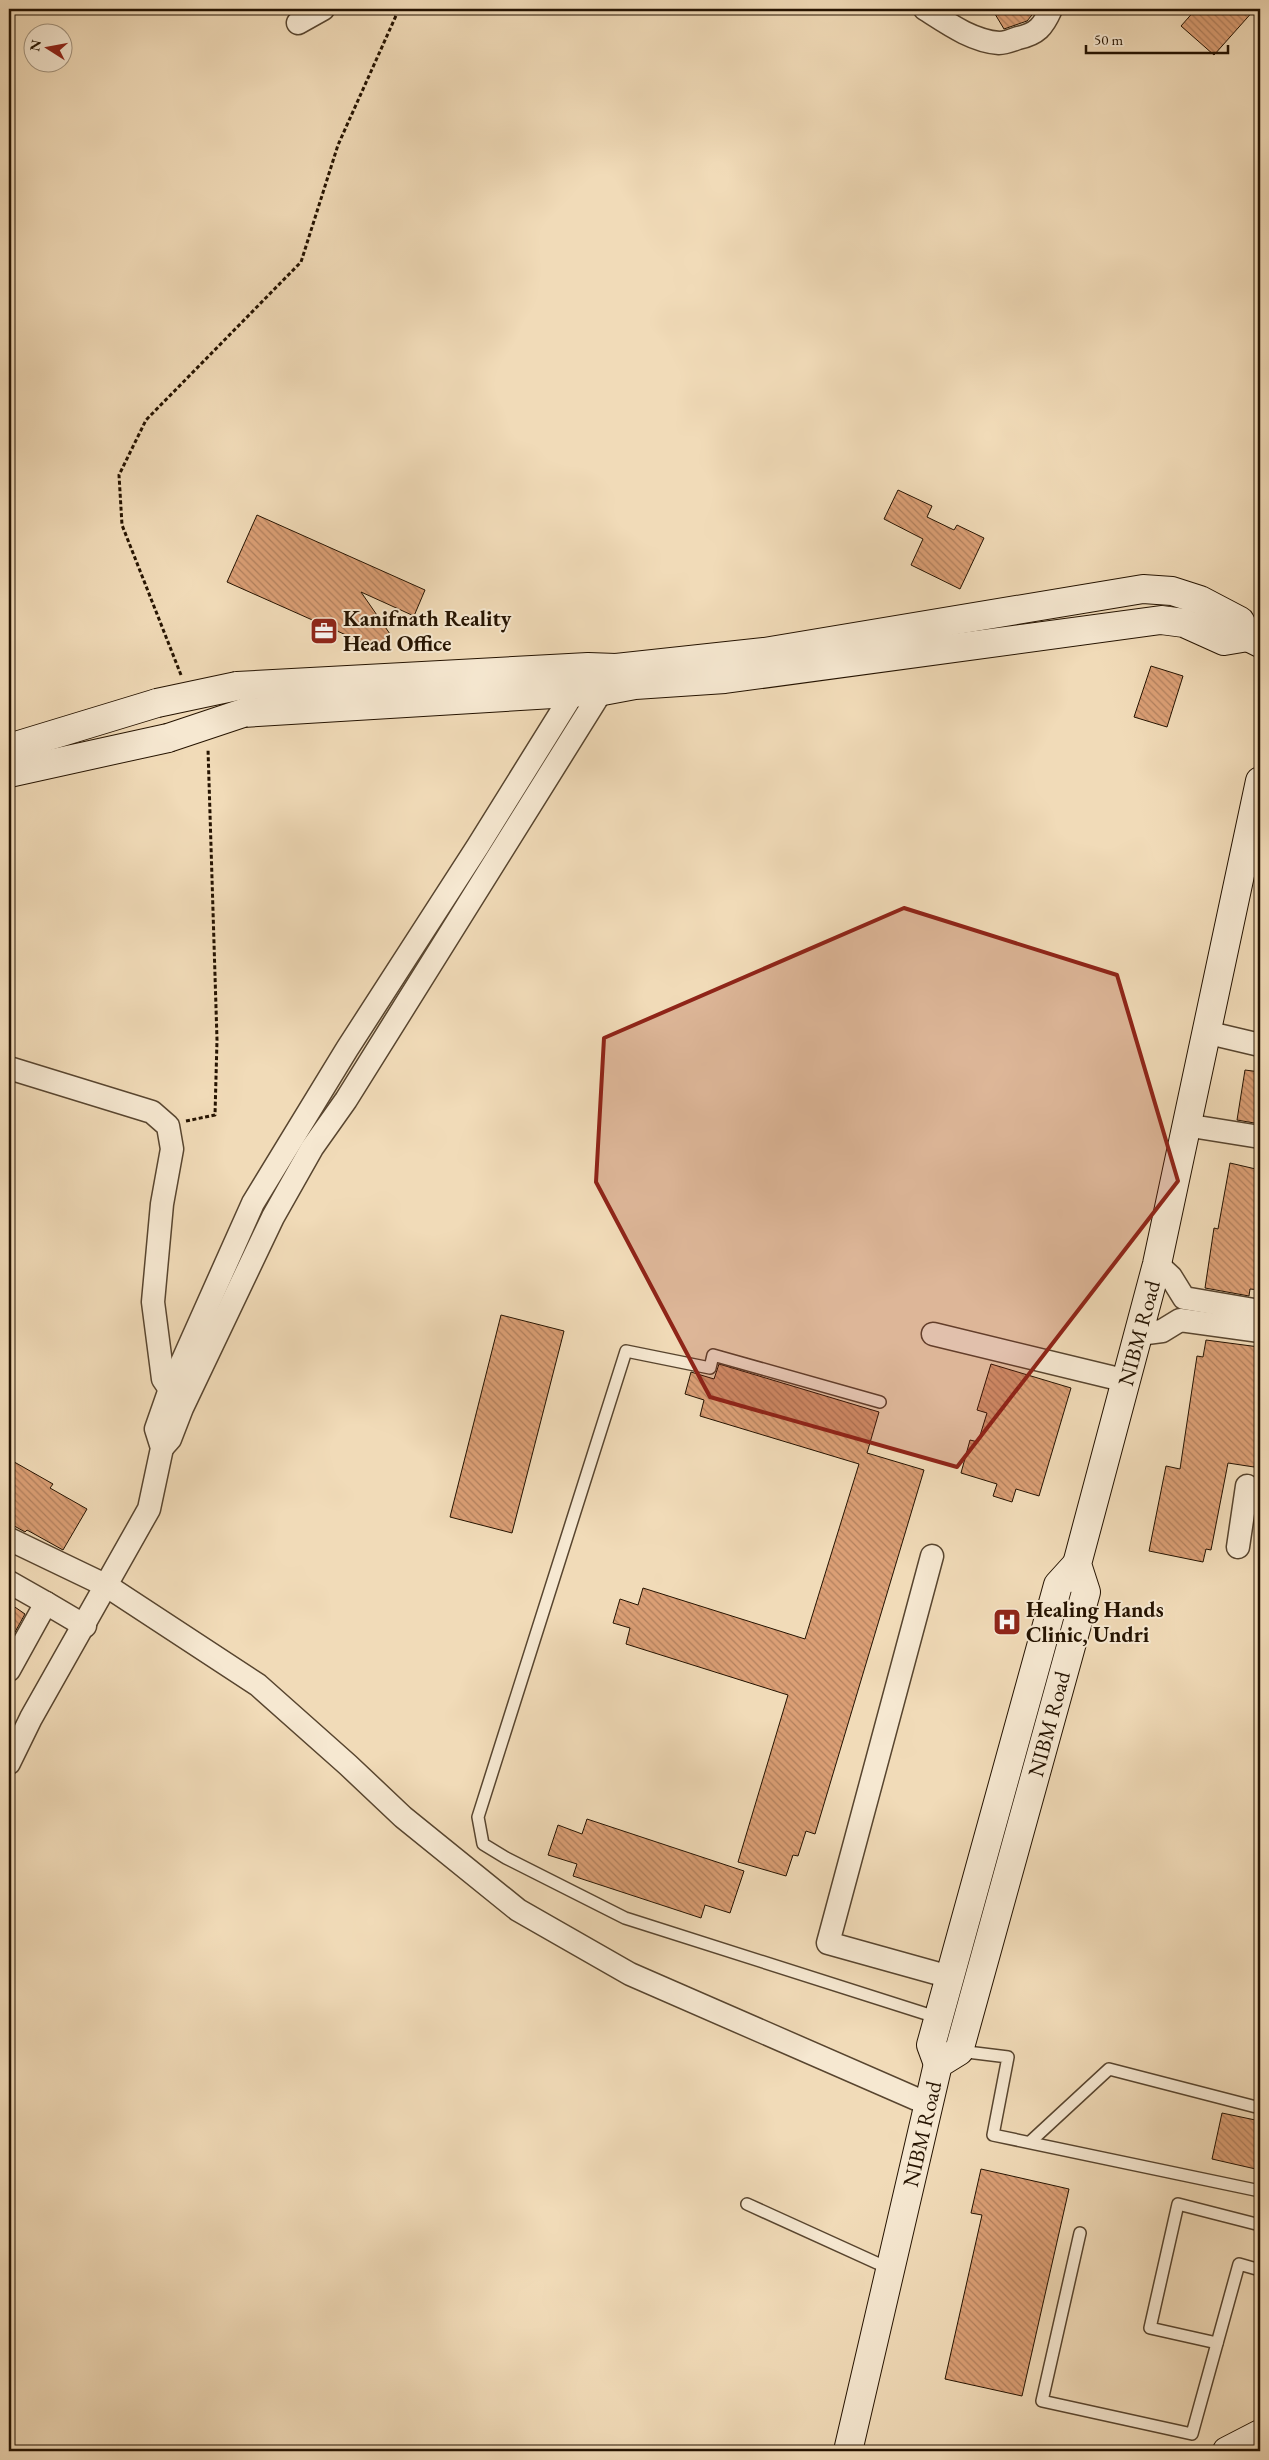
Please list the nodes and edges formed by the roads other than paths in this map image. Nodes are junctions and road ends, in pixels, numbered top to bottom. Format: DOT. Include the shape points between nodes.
graph roads {
  1 [pos="323,9"];
  2 [pos="925,9"];
  3 [pos="1051,9"];
  4 [pos="298,23"];
  5 [pos="1254,640"];
  6 [pos="588,667"];
  7 [pos="616,668"];
  8 [pos="603,691"];
  9 [pos="576,692"];
  10 [pos="9,748"];
  11 [pos="9,773"];
  12 [pos="1260,781"];
  13 [pos="1205,1032"];
  14 [pos="1260,1045"];
  15 [pos="9,1068"];
  16 [pos="1186,1124"];
  17 [pos="1260,1137"];
  18 [pos="1157,1264"];
  19 [pos="1260,1311"];
  20 [pos="1260,1332"];
  21 [pos="933,1334"];
  22 [pos="1139,1334"];
  23 [pos="1127,1381"];
  24 [pos="170,1389"];
  25 [pos="880,1402"];
  26 [pos="182,1408"];
  27 [pos="162,1448"];
  28 [pos="1247,1487"];
  29 [pos="9,1539"];
  30 [pos="1238,1547"];
  31 [pos="932,1556"];
  32 [pos="1077,1564"];
  33 [pos="9,1582"];
  34 [pos="107,1586"];
  35 [pos="46,1604"];
  36 [pos="84,1626"];
  37 [pos="9,1670"];
  38 [pos="9,1763"];
  39 [pos="950,1977"];
  40 [pos="939,2018"];
  41 [pos="948,2057"];
  42 [pos="928,2104"];
  43 [pos="1260,2108"];
  44 [pos="1030,2142"];
  45 [pos="1260,2191"];
  46 [pos="747,2204"];
  47 [pos="1260,2225"];
  48 [pos="1080,2233"];
  49 [pos="890,2269"];
  50 [pos="1260,2270"];
  51 [pos="1217,2343"];
  52 [pos="1260,2434"];
  53 [pos="848,2451"];
  54 [pos="1227,2451"];
  1 -- 4 [label="street"];
  2 -- 3 [label="street" via="976,37 1000,43 1034,34"];
  5 -- 7 [label="street" via="1240,621 1200,600 1172,591 1143,589 764,652"];
  5 -- 8 [label="street" via="1224,641 1184,623 1161,620 726,679 635,685"];
  6 -- 7 [label="street"];
  6 -- 9 [label="street"];
  6 -- 10 [label="street, bridge" via="237,686 156,703"];
  7 -- 8 [label="street"];
  8 -- 9 [label="street"];
  8 -- 26 [label="street" via="346,1100 312,1148 273,1217"];
  9 -- 11 [label="street, bridge" via="243,713 168,738"];
  9 -- 24 [label="street" via="347,1049 253,1203"];
  12 -- 13 [label="street, NIBM Road"];
  13 -- 14 [label="street"];
  13 -- 16 [label="street, NIBM Road"];
  15 -- 24 [label="street" via="152,1112 168,1126 172,1149 162,1204 153,1302 163,1379"];
  16 -- 17 [label="street"];
  16 -- 18 [label="street, NIBM Road"];
  18 -- 19 [label="street" via="1171,1277 1184,1298"];
  18 -- 22 [label="street, NIBM Road"];
  20 -- 22 [label="street" via="1180,1320 1162,1331"];
  21 -- 23 [label="street"];
  22 -- 23 [label="street, NIBM Road"];
  23 -- 32 [label="street, NIBM Road"];
  24 -- 26 [label="street"];
  24 -- 27 [label="street" via="156,1429"];
  25 -- 40 [label="lane" via="713,1355 710,1368 626,1351 478,1817 483,1844 625,1918"];
  26 -- 27 [label="street" via="170,1439"];
  27 -- 34 [label="street" via="149,1509"];
  28 -- 30 [label="street"];
  29 -- 34 [label="street"];
  31 -- 39 [label="street" via="828,1943"];
  32 -- 39 [label="street" via="1058,1585"];
  32 -- 41 [label="street, NIBM Road" via="1086,1592"];
  33 -- 35 [label="street"];
  34 -- 36 [label="street"];
  34 -- 42 [label="street" via="258,1685 403,1817 518,1910 630,1974"];
  35 -- 36 [label="street"];
  35 -- 37 [label="street"];
  36 -- 38 [label="street"];
  39 -- 40 [label="street"];
  40 -- 41 [label="street" via="931,2045"];
  41 -- 42 [label="street, NIBM Road"];
  41 -- 44 [label="lane" via="1008,2057 993,2135"];
  42 -- 49 [label="street, NIBM Road"];
  43 -- 44 [label="lane" via="1109,2069"];
  44 -- 45 [label="lane"];
  46 -- 49 [label="lane"];
  47 -- 51 [label="lane" via="1178,2204 1150,2328"];
  48 -- 51 [label="lane" via="1042,2400 1192,2434"];
  49 -- 53 [label="street, NIBM Road"];
  50 -- 51 [label="lane" via="1239,2264"];
  52 -- 54 [label="street"];
}
